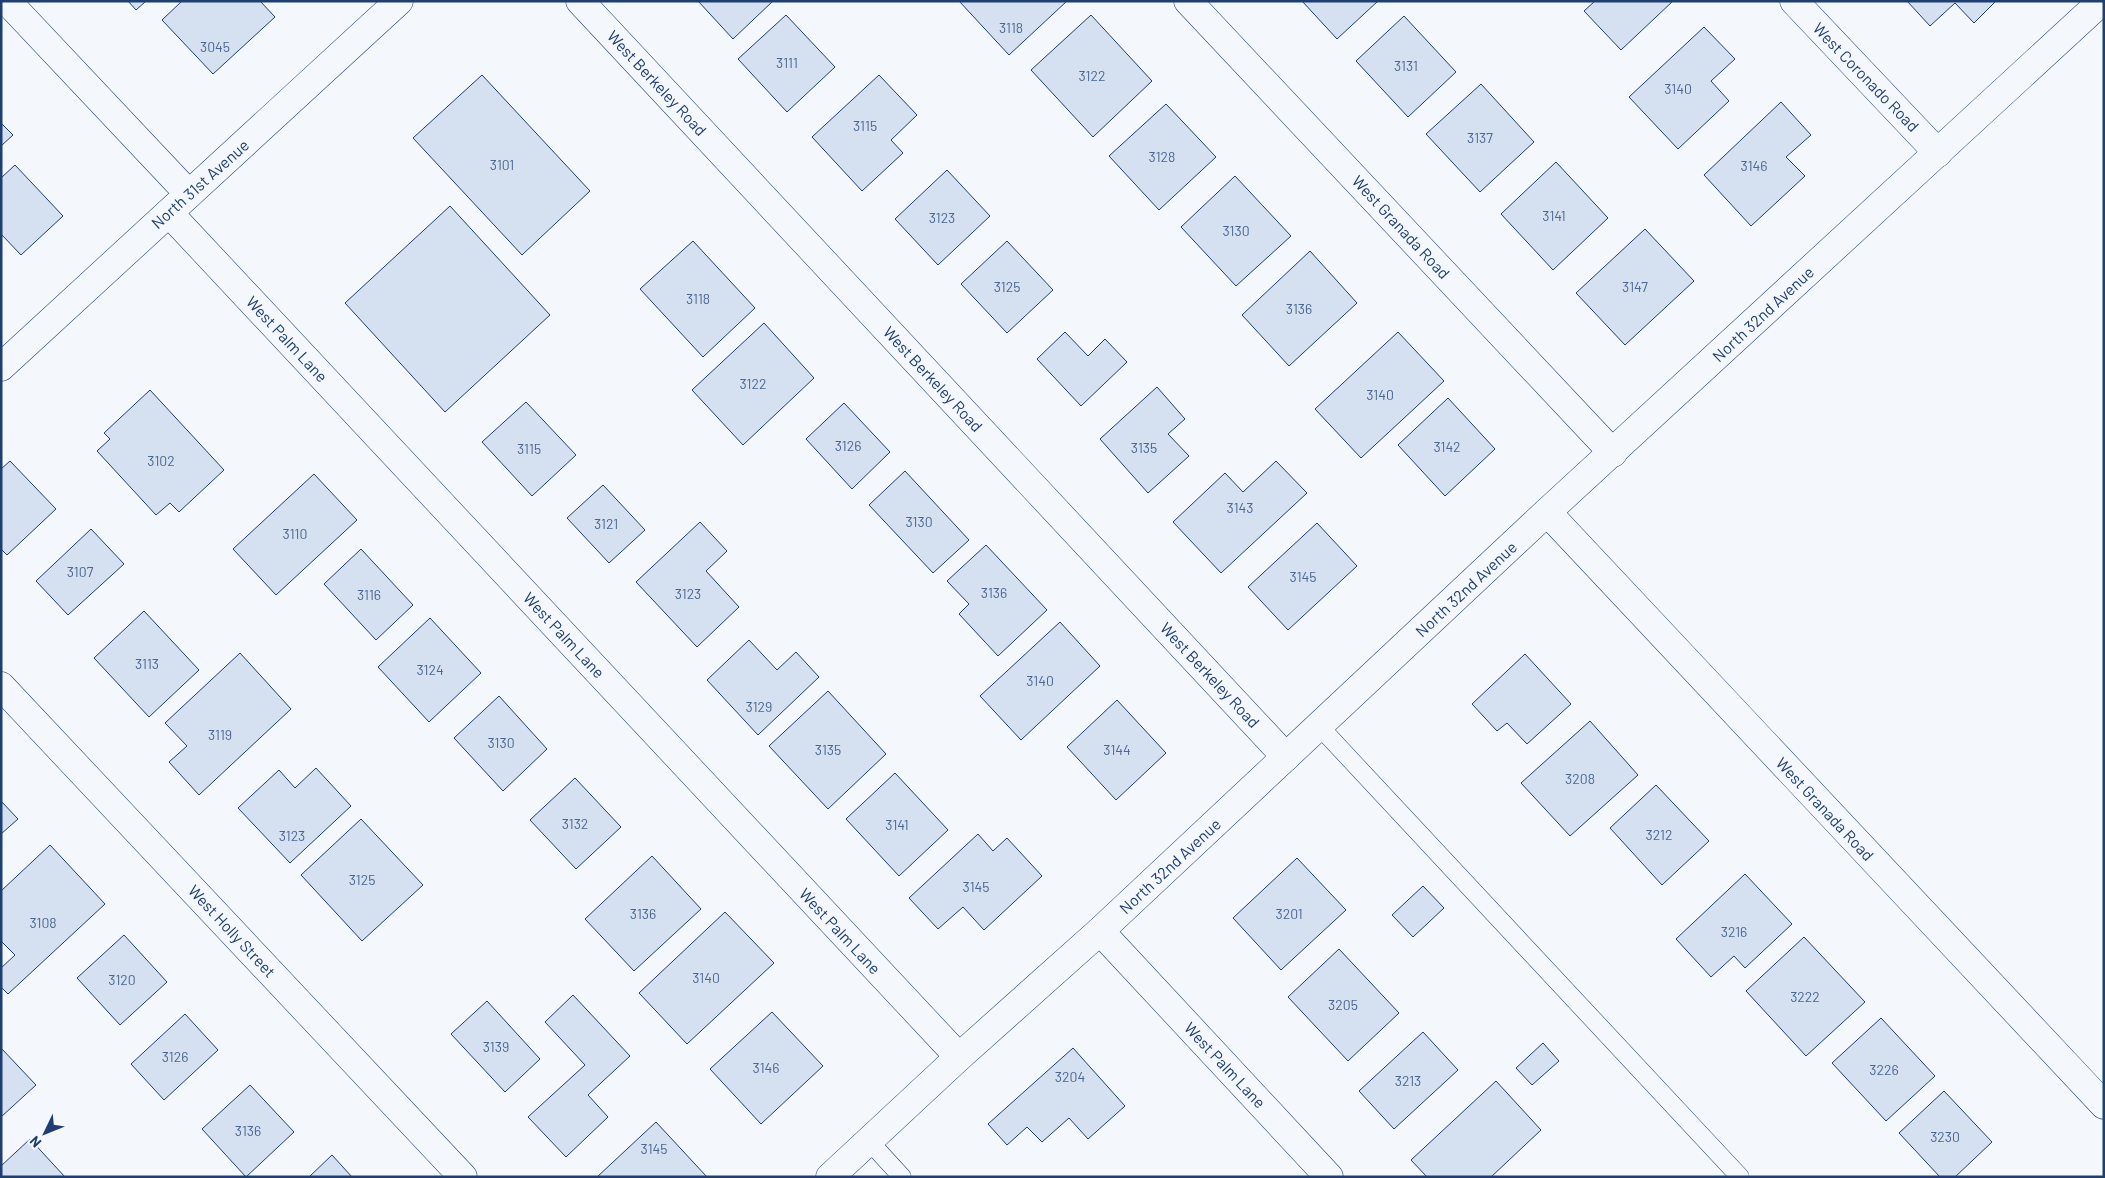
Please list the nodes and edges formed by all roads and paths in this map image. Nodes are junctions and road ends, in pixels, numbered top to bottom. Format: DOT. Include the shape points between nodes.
graph roads {
  1 [pos="7,1"];
  2 [pos="399,1"];
  3 [pos="580,1"];
  4 [pos="1188,1"];
  5 [pos="1794,1"];
  6 [pos="2102,1"];
  7 [pos="1938,153"];
  8 [pos="190,194"];
  9 [pos="169,213"];
  10 [pos="1,367"];
  11 [pos="1613,453"];
  12 [pos="1547,512"];
  13 [pos="1,686"];
  14 [pos="1320,727"];
  15 [pos="1286,757"];
  16 [pos="1100,931"];
  17 [pos="959,1057"];
  18 [pos="2104,1105"];
  19 [pos="869,1141"];
  20 [pos="463,1177"];
  21 [pos="830,1177"];
  22 [pos="902,1177"];
  23 [pos="1328,1177"];
  24 [pos="1740,1177"];
  1 -- 8 [label="street"];
  2 -- 8 [label="street, North 31st Avenue"];
  3 -- 15 [label="street, West Berkeley Road"];
  4 -- 11 [label="street, West Granada Road"];
  5 -- 7 [label="street, West Coronado Road"];
  6 -- 7 [label="street, North 32nd Avenue"];
  7 -- 11 [label="street, North 32nd Avenue"];
  8 -- 9 [label="street, North 31st Avenue"];
  9 -- 10 [label="street, North 31st Avenue"];
  9 -- 17 [label="street, West Palm Lane"];
  11 -- 12 [label="street, North 32nd Avenue"];
  12 -- 14 [label="street, North 32nd Avenue"];
  12 -- 18 [label="street, West Granada Road"];
  13 -- 20 [label="street, West Holly Street"];
  14 -- 15 [label="street, North 32nd Avenue"];
  14 -- 24 [label="lane"];
  15 -- 16 [label="street, North 32nd Avenue"];
  16 -- 17 [label="street, North 32nd Avenue"];
  16 -- 23 [label="street, West Palm Lane"];
  17 -- 19 [label="street, North 32nd Avenue"];
  19 -- 21 [label="street, North 32nd Avenue"];
  19 -- 22 [label="lane"];
}
